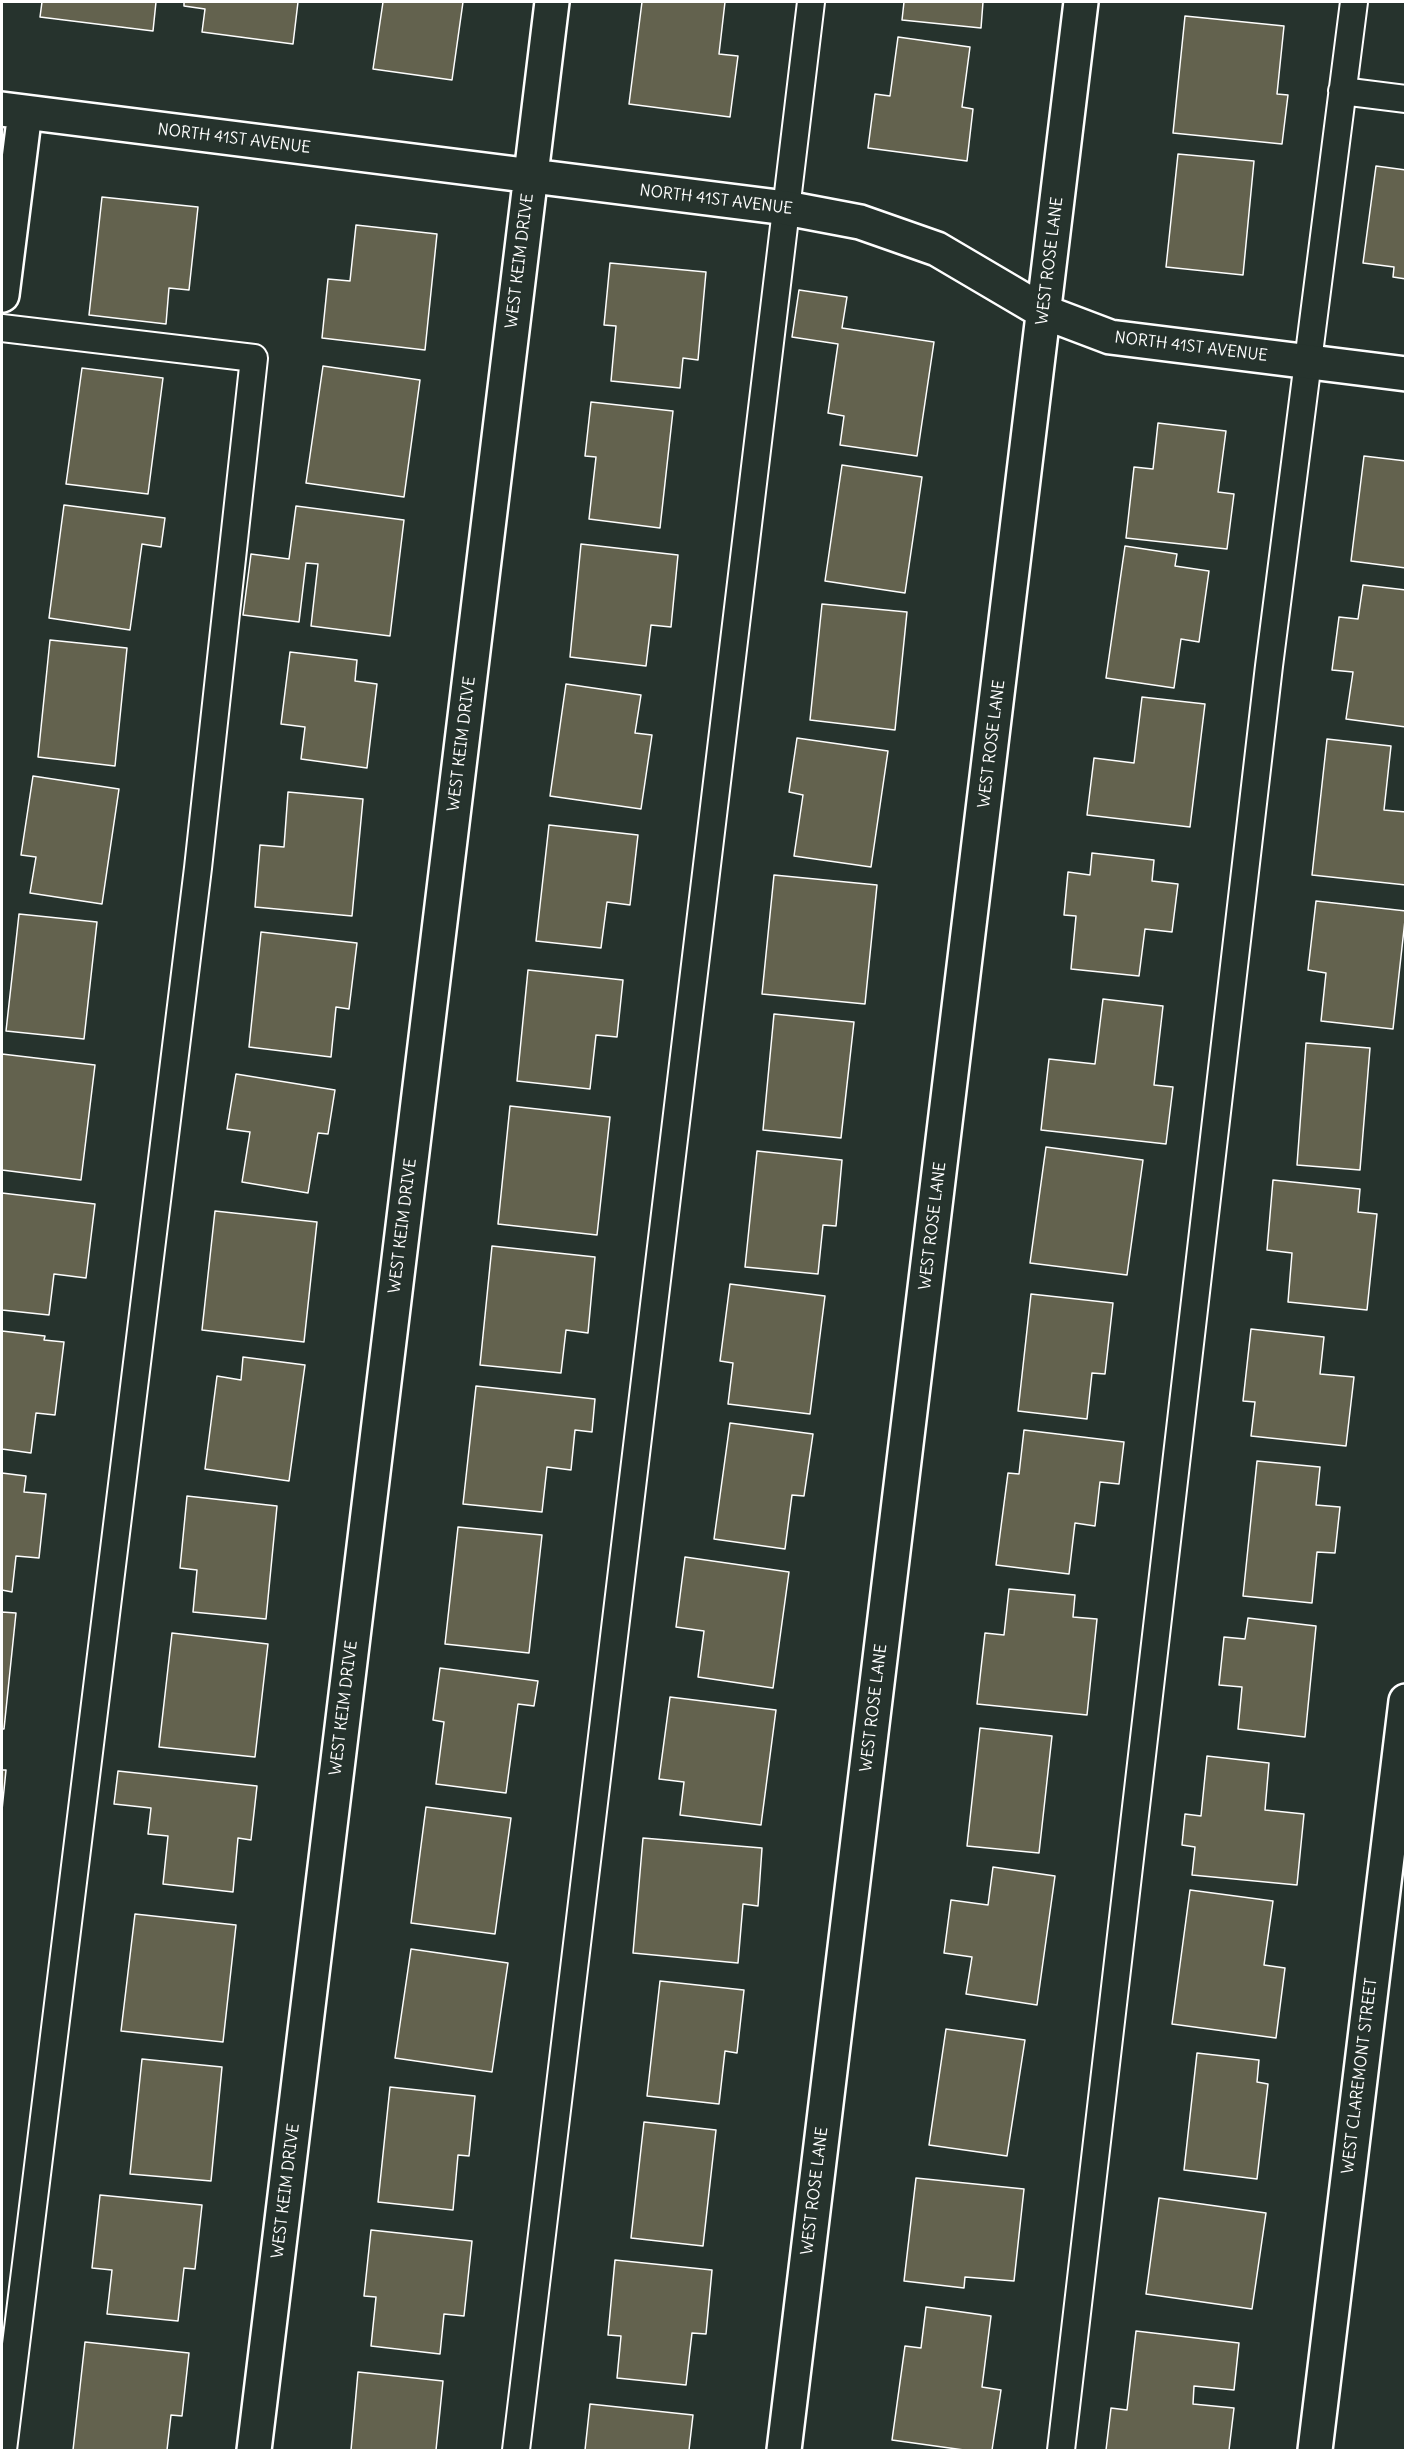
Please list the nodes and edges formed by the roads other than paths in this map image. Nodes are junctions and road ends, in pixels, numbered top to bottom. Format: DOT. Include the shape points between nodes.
graph roads {
  1 [pos="552,2"];
  2 [pos="811,2"];
  3 [pos="1081,2"];
  4 [pos="1354,2"];
  5 [pos="1342,91"];
  6 [pos="1406,99"];
  7 [pos="13,111"];
  8 [pos="531,177"];
  9 [pos="786,208"];
  10 [pos="2,296"];
  11 [pos="1044,312"];
  12 [pos="2,328"];
  13 [pos="1310,363"];
  14 [pos="1406,374"];
  15 [pos="1406,1701"];
  16 [pos="3,2451"];
  17 [pos="254,2451"];
  18 [pos="516,2451"];
  19 [pos="784,2451"];
  20 [pos="1061,2451"];
  21 [pos="1316,2451"];
  1 -- 8 [label="street, WEST KEIM DRIVE"];
  2 -- 9 [label="lane"];
  3 -- 11 [label="street, WEST ROSE LANE"];
  4 -- 5 [label="lane"];
  5 -- 6 [label="lane"];
  5 -- 13 [label="lane"];
  7 -- 8 [label="street, NORTH 41ST AVENUE"];
  7 -- 10 [label="street"];
  8 -- 9 [label="street, NORTH 41ST AVENUE"];
  8 -- 17 [label="street, WEST KEIM DRIVE"];
  9 -- 11 [label="street, NORTH 41ST AVENUE" via="860,222 937,249"];
  9 -- 18 [label="lane"];
  11 -- 13 [label="street, NORTH 41ST AVENUE" via="1110,337"];
  11 -- 19 [label="street, WEST ROSE LANE"];
  12 -- 16 [label="lane" via="254,358 198,868"];
  13 -- 14 [label="street, NORTH 41ST AVENUE"];
  13 -- 20 [label="lane" via="1269,666"];
  15 -- 21 [label="street, WEST CLAREMONT STREET"];
}
